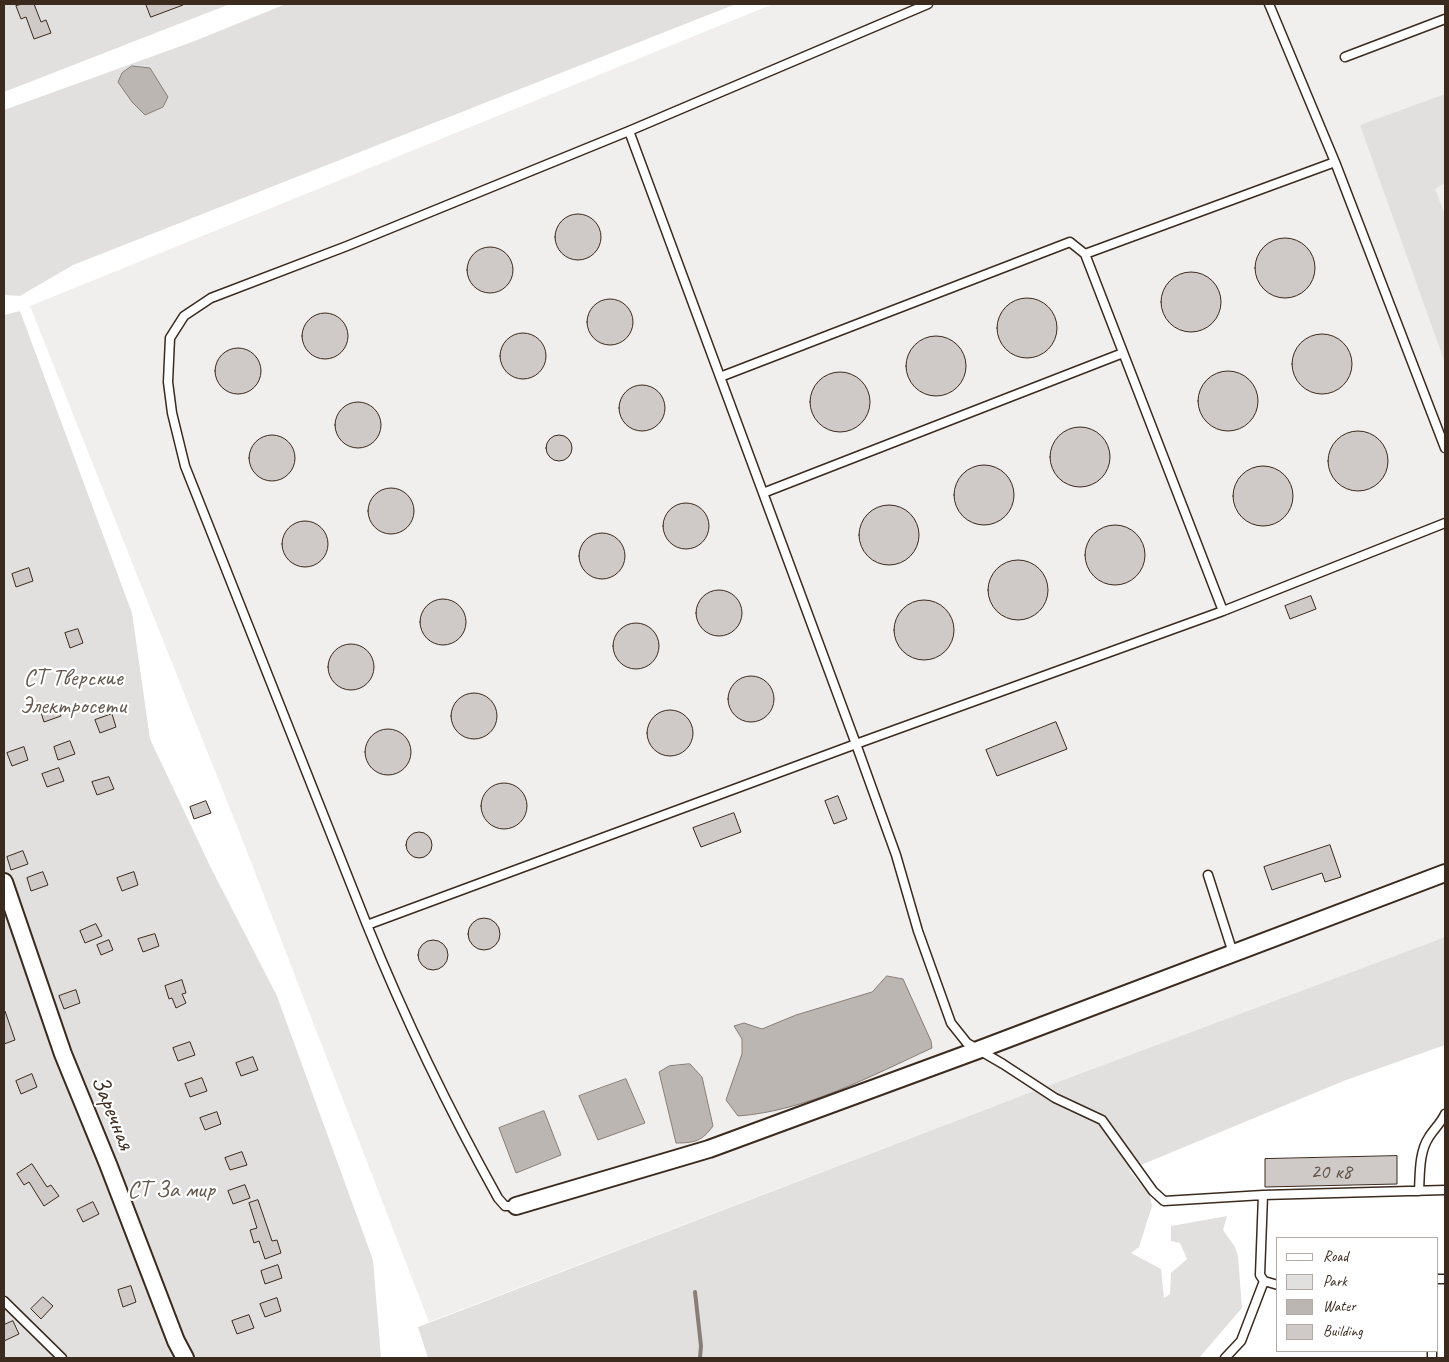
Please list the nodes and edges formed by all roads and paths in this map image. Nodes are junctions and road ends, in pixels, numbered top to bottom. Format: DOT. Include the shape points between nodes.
graph roads {
  1 [pos="928,4"];
  2 [pos="1269,4"];
  3 [pos="1445,19"];
  4 [pos="1345,56"];
  5 [pos="629,131"];
  6 [pos="1335,162"];
  7 [pos="1085,254"];
  8 [pos="1123,353"];
  9 [pos="720,377"];
  10 [pos="1445,448"];
  11 [pos="763,493"];
  12 [pos="1445,524"];
  13 [pos="1223,611"];
  14 [pos="856,744"];
  15 [pos="1445,873"];
  16 [pos="1208,875"];
  17 [pos="4,882"];
  18 [pos="8,903"];
  19 [pos="368,925"];
  20 [pos="1233,953"];
  21 [pos="978,1050"];
  22 [pos="1445,1114"];
  23 [pos="1445,1190"];
  24 [pos="1419,1191"];
  25 [pos="1263,1196"];
  26 [pos="516,1206"];
  27 [pos="1264,1281"];
  28 [pos="1276,1284"];
  29 [pos="4,1301"];
  30 [pos="62,1358"];
  31 [pos="185,1358"];
  32 [pos="1225,1358"];
  1 -- 5 [label="lane"];
  2 -- 6 [label="lane"];
  3 -- 4 [label="lane"];
  5 -- 9 [label="lane"];
  5 -- 19 [label="lane" via="211,298 184,316 170,338 168,382 185,466"];
  6 -- 7 [label="lane"];
  6 -- 10 [label="lane"];
  7 -- 8 [label="lane"];
  7 -- 9 [label="lane" via="1070,242"];
  8 -- 11 [label="lane"];
  8 -- 13 [label="lane"];
  9 -- 11 [label="lane"];
  11 -- 14 [label="lane"];
  12 -- 13 [label="lane"];
  13 -- 14 [label="lane"];
  14 -- 19 [label="lane"];
  14 -- 21 [label="lane" via="951,1023 968,1044"];
  15 -- 20 [label="street"];
  16 -- 20 [label="lane"];
  17 -- 18 [label="street, Заречная"];
  18 -- 31 [label="street, Заречная" via="63,1054"];
  19 -- 26 [label="lane" via="460,1130 498,1198 505,1206"];
  20 -- 21 [label="street"];
  21 -- 25 [label="lane" via="1055,1098 1102,1120 1153,1191 1164,1201"];
  21 -- 26 [label="street" via="709,1149"];
  22 -- 24 [label="lane" via="1428,1138 1421,1160"];
  23 -- 24 [label="lane"];
  24 -- 25 [label="lane"];
  25 -- 27 [label="lane" via="1260,1275"];
  27 -- 28 [label="lane"];
  27 -- 32 [label="lane" via="1241,1341"];
  29 -- 30 [label="lane"];
}
